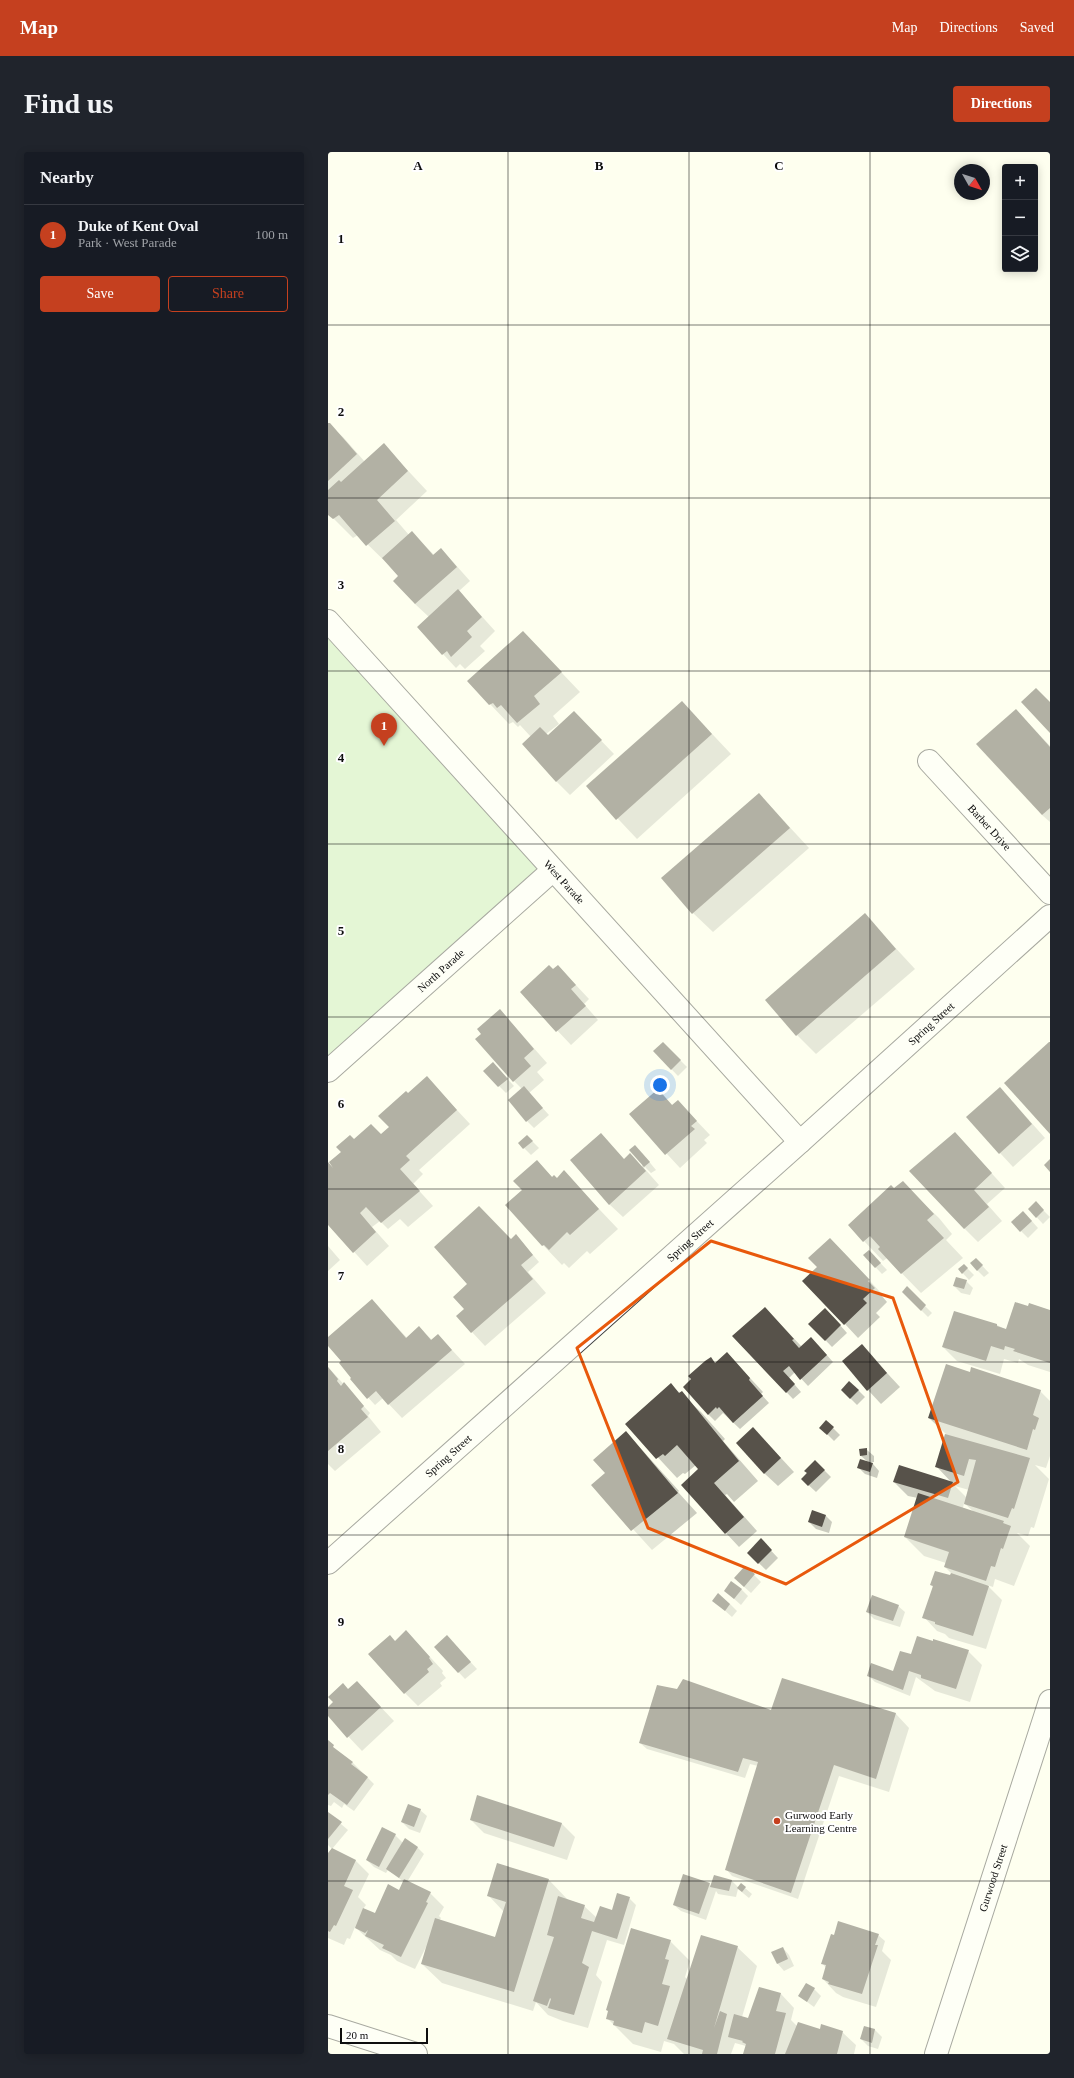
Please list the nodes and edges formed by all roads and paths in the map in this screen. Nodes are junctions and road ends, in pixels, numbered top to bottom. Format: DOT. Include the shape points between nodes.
graph roads {
  1 [pos="328,621"];
  2 [pos="929,761"];
  3 [pos="553,870"];
  4 [pos="1050,893"];
  5 [pos="1050,916"];
  6 [pos="328,1071"];
  7 [pos="800,1142"];
  8 [pos="328,1563"];
  9 [pos="1050,1701"];
  10 [pos="328,2026"];
  11 [pos="416,2054"];
  12 [pos="936,2054"];
  1 -- 3 [label="street, West Parade"];
  2 -- 4 [label="street, Barber Drive"];
  3 -- 6 [label="street, North Parade"];
  3 -- 7 [label="street, West Parade"];
  5 -- 7 [label="street, Spring Street"];
  7 -- 8 [label="street, Spring Street"];
  9 -- 12 [label="street, Gurwood Street"];
  10 -- 11 [label="street"];
}
